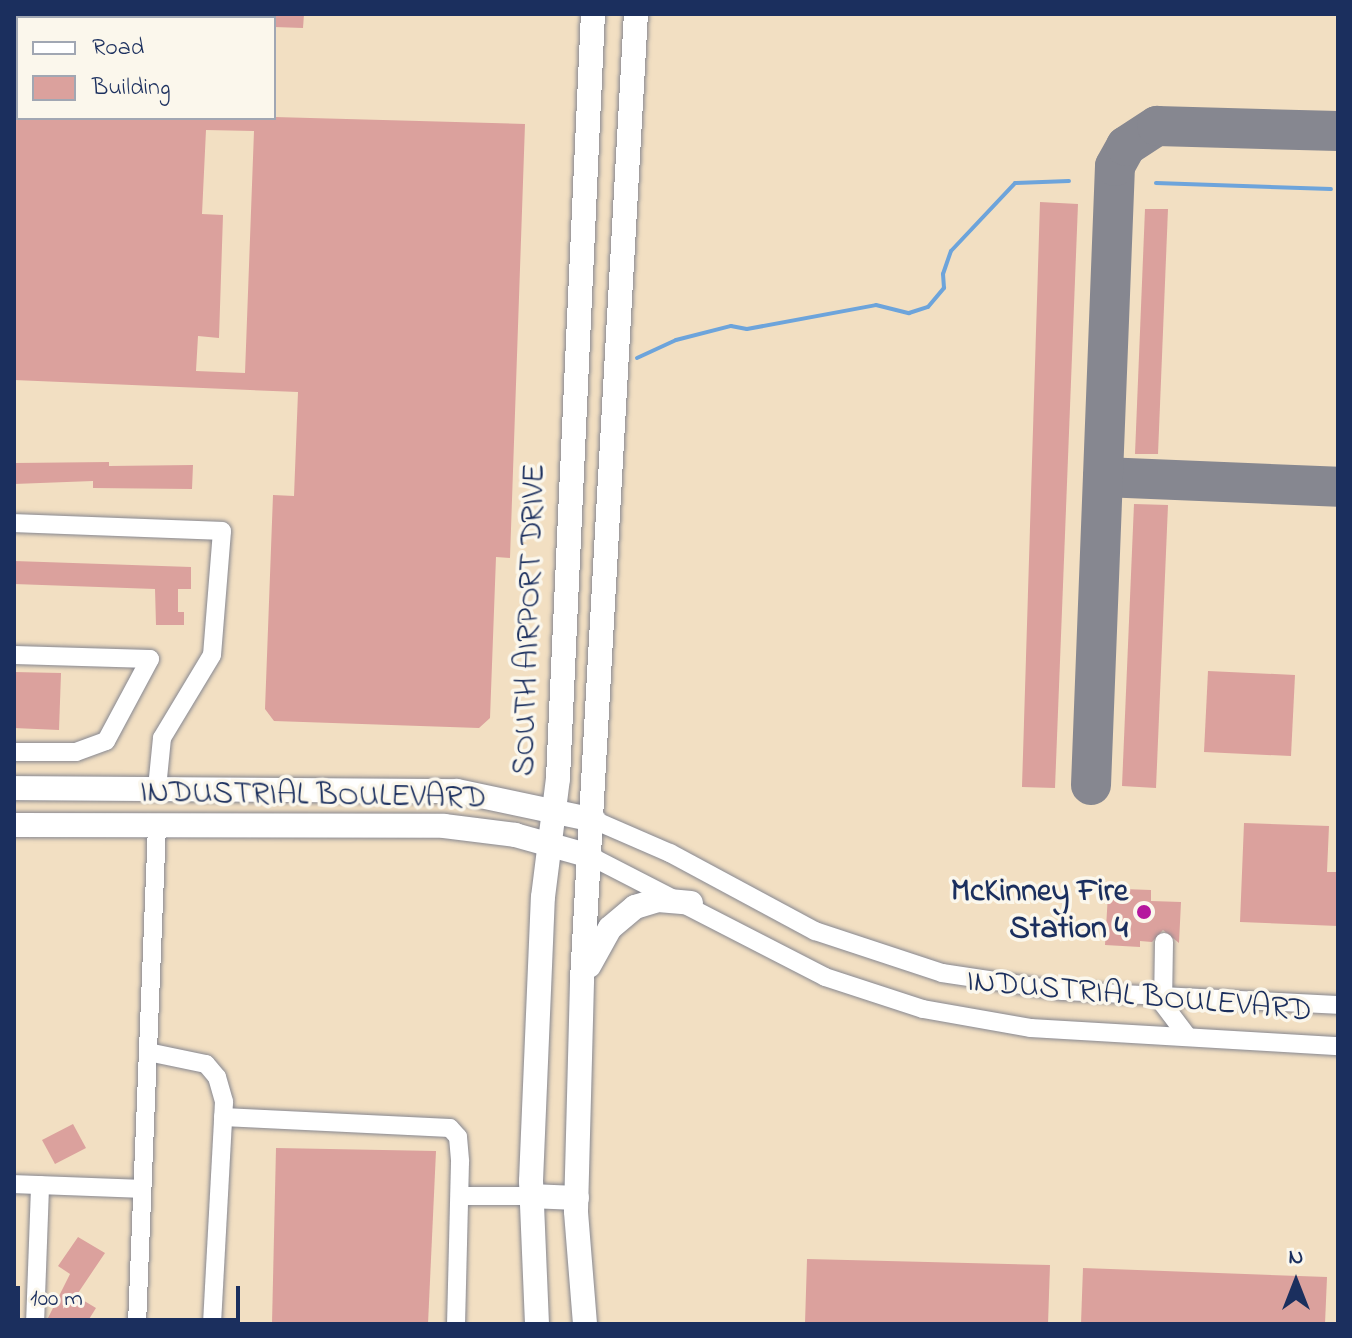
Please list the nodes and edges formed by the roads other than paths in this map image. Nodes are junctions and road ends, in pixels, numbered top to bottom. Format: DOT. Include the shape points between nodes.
graph roads {
  1 [pos="593,14"];
  2 [pos="636,14"];
  3 [pos="14,523"];
  4 [pos="14,655"];
  5 [pos="14,752"];
  6 [pos="14,788"];
  7 [pos="157,788"];
  8 [pos="554,808"];
  9 [pos="594,820"];
  10 [pos="14,825"];
  11 [pos="157,826"];
  12 [pos="549,842"];
  13 [pos="590,856"];
  14 [pos="691,903"];
  15 [pos="1164,942"];
  16 [pos="582,979"];
  17 [pos="1162,997"];
  18 [pos="1338,1005"];
  19 [pos="1188,1037"];
  20 [pos="1338,1046"];
  21 [pos="148,1052"];
  22 [pos="223,1117"];
  23 [pos="14,1184"];
  24 [pos="40,1185"];
  25 [pos="142,1189"];
  26 [pos="460,1196"];
  27 [pos="530,1196"];
  28 [pos="577,1198"];
  29 [pos="35,1324"];
  30 [pos="137,1324"];
  31 [pos="212,1324"];
  32 [pos="456,1324"];
  33 [pos="537,1324"];
  34 [pos="585,1324"];
  1 -- 8 [label="main road, SOUTH AIRPORT DRIVE"];
  2 -- 9 [label="main road"];
  3 -- 7 [label="street" via="222,531 212,655 162,738"];
  4 -- 5 [label="street" via="150,659 106,741 76,752"];
  6 -- 7 [label="main road, INDUSTRIAL BOULEVARD"];
  7 -- 8 [label="main road, INDUSTRIAL BOULEVARD" via="438,790"];
  7 -- 11 [label="main road"];
  8 -- 9 [label="main road, INDUSTRIAL BOULEVARD"];
  8 -- 12 [label="main road, SOUTH AIRPORT DRIVE"];
  9 -- 13 [label="main road"];
  9 -- 17 [label="street, INDUSTRIAL BOULEVARD" via="670,853 815,931 909,965 1002,985"];
  10 -- 11 [label="main road, INDUSTRIAL BOULEVARD"];
  11 -- 12 [label="main road, INDUSTRIAL BOULEVARD" via="433,825"];
  11 -- 21 [label="street"];
  12 -- 13 [label="main road, INDUSTRIAL BOULEVARD"];
  12 -- 27 [label="main road, SOUTH AIRPORT DRIVE"];
  13 -- 14 [label="street, INDUSTRIAL BOULEVARD"];
  13 -- 16 [label="main road"];
  14 -- 16 [label="main road" via="658,900 635,907 601,939"];
  14 -- 19 [label="street, INDUSTRIAL BOULEVARD" via="811,970 923,1009 1000,1025"];
  15 -- 17 [label="street"];
  16 -- 28 [label="main road"];
  17 -- 18 [label="street, INDUSTRIAL BOULEVARD"];
  17 -- 19 [label="street" via="1170,1020"];
  19 -- 20 [label="street, INDUSTRIAL BOULEVARD"];
  21 -- 22 [label="street" via="206,1064 217,1077"];
  21 -- 25 [label="street"];
  22 -- 26 [label="street" via="450,1128 458,1137"];
  22 -- 31 [label="street"];
  23 -- 24 [label="street"];
  24 -- 25 [label="street"];
  24 -- 29 [label="street"];
  25 -- 30 [label="street"];
  26 -- 27 [label="street"];
  26 -- 32 [label="street"];
  27 -- 28 [label="main road"];
  27 -- 33 [label="main road, SOUTH AIRPORT DRIVE"];
  28 -- 34 [label="main road"];
}
